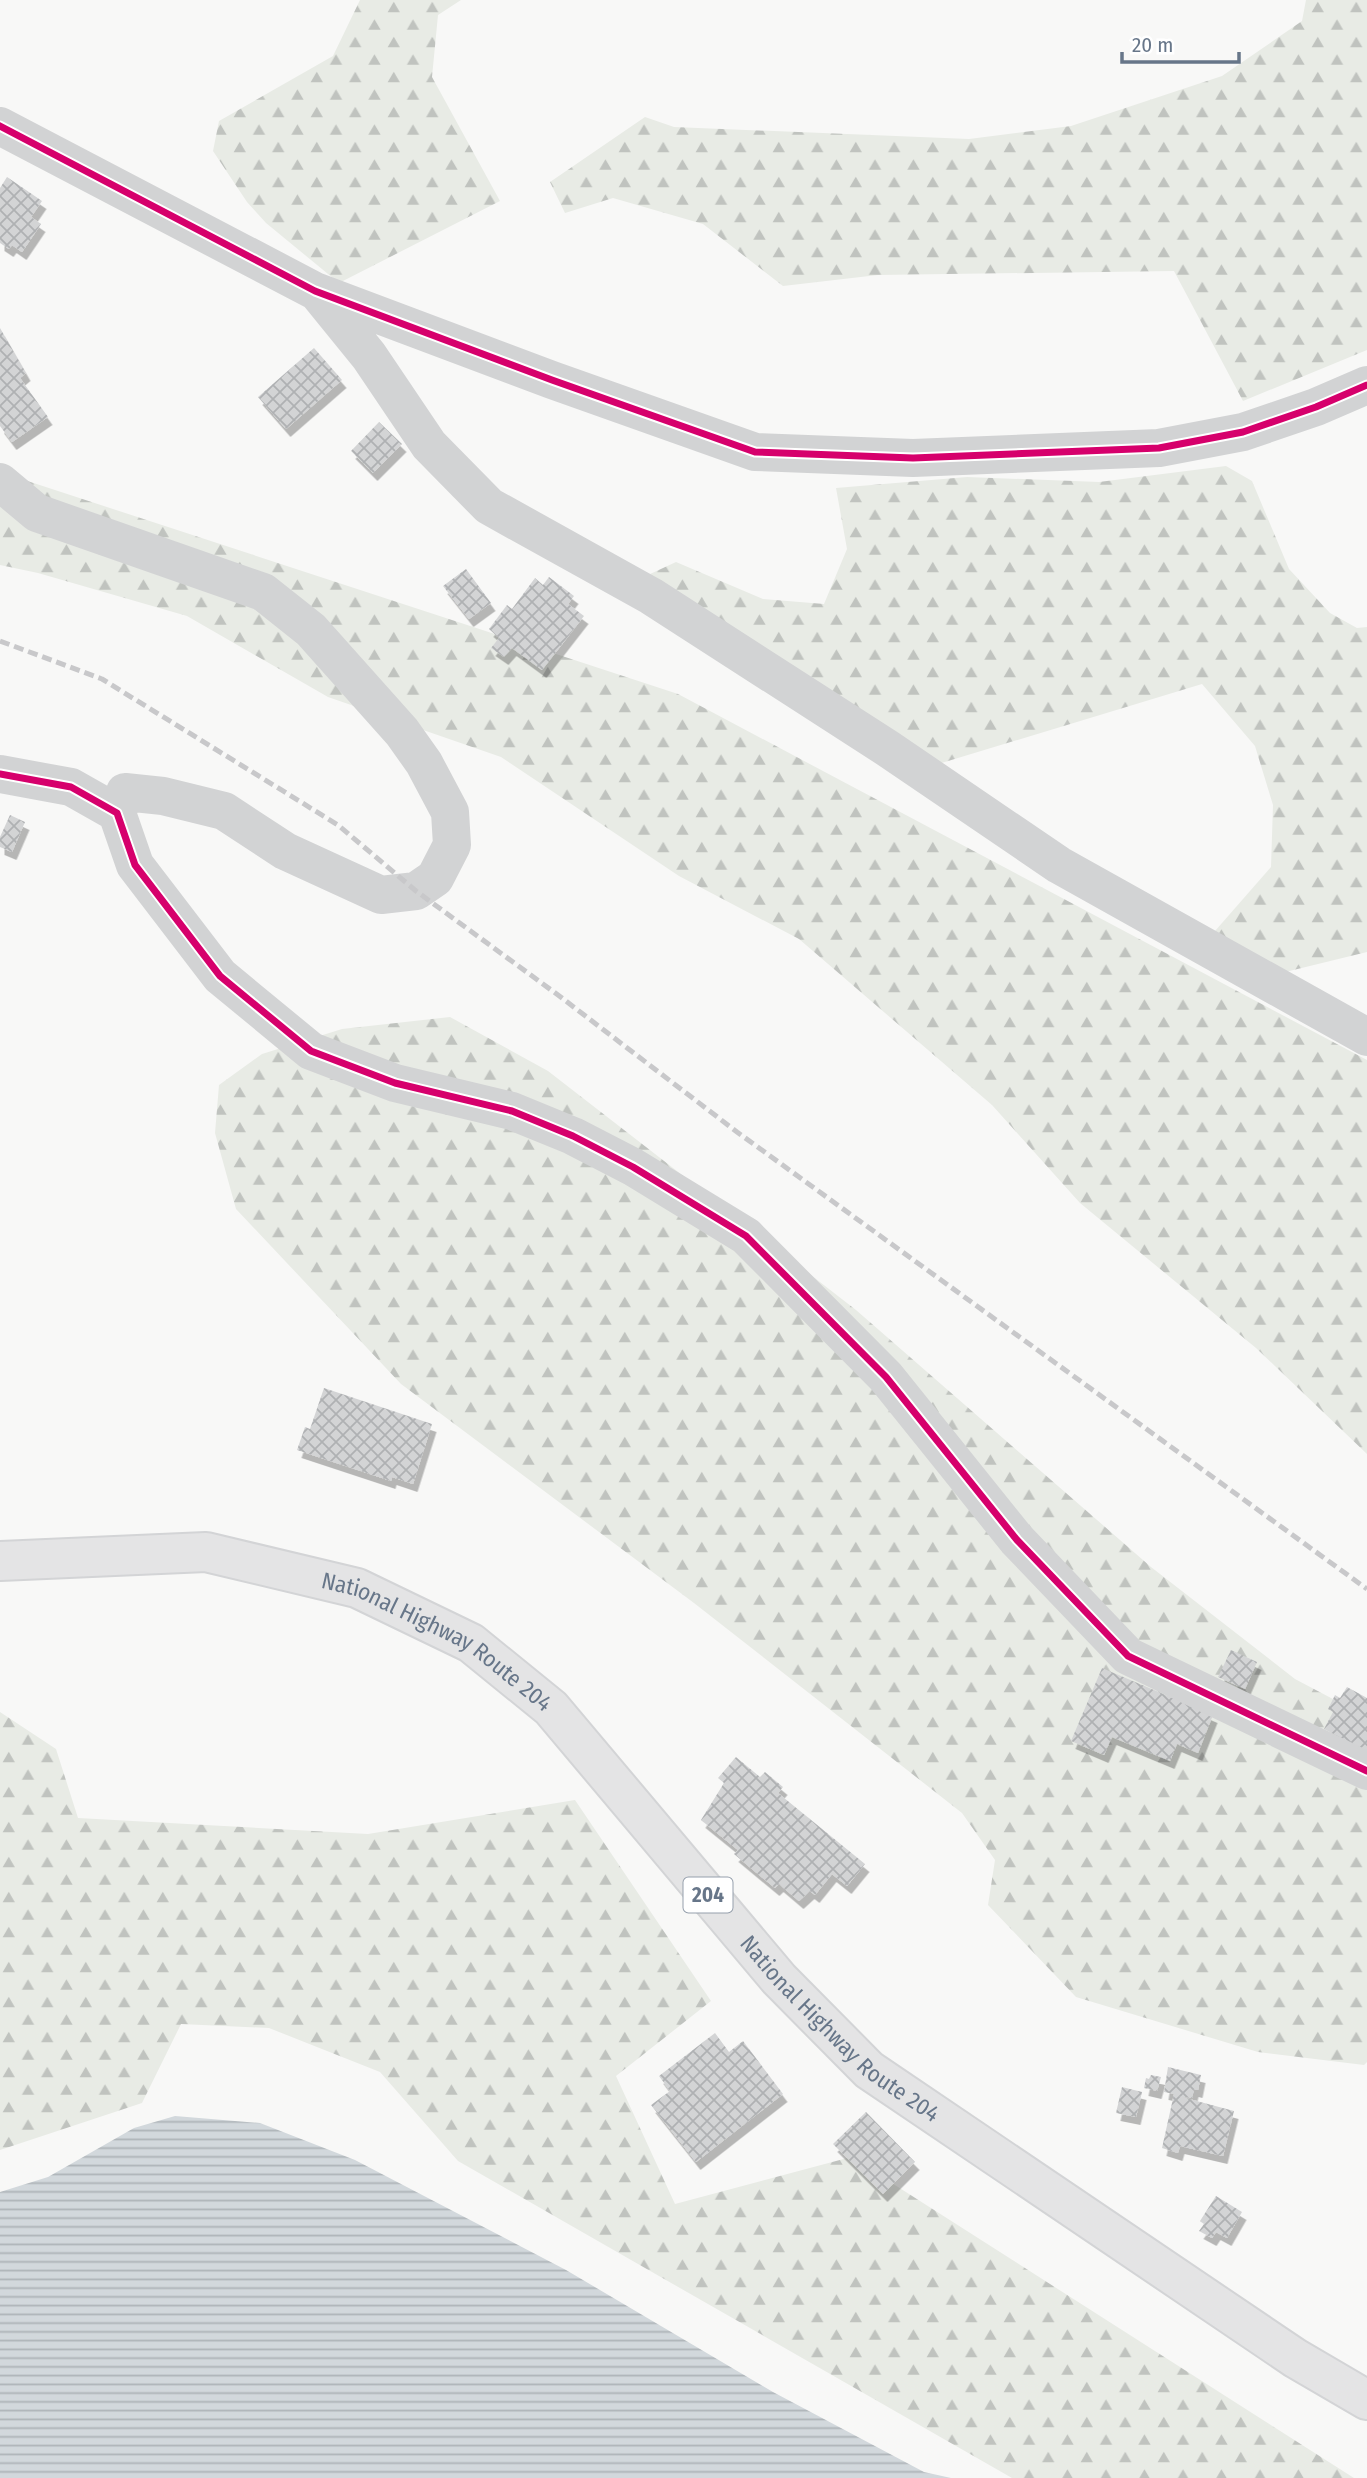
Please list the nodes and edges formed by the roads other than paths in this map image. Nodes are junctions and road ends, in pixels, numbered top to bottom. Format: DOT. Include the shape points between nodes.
graph roads {
  1 [pos="0,126"];
  2 [pos="315,290"];
  3 [pos="1367,385"];
  4 [pos="0,482"];
  5 [pos="0,774"];
  6 [pos="117,814"];
  7 [pos="1367,1037"];
  8 [pos="0,1561"];
  9 [pos="1367,1771"];
  10 [pos="1367,2400"];
  1 -- 2 [label="street"];
  2 -- 3 [label="street" via="755,452 913,458 1159,448 1242,432"];
  2 -- 7 [label="street" via="369,356 429,445 489,506 651,596 1059,865"];
  4 -- 6 [label="street" via="37,513 263,592 311,631 402,732 450,812 452,845 435,878 416,891 381,895 285,851 225,811 125,792"];
  5 -- 6 [label="street" via="72,788"];
  6 -- 9 [label="street" via="135,865 220,976 311,1051 395,1083 512,1111 561,1131 633,1167 746,1236 886,1377 1017,1540 1128,1656"];
  8 -- 10 [label="highway, National Highway Route 204 / 204" via="206,1552 357,1588 471,1643 551,1708 779,1979 869,2070 1295,2358"];
}
